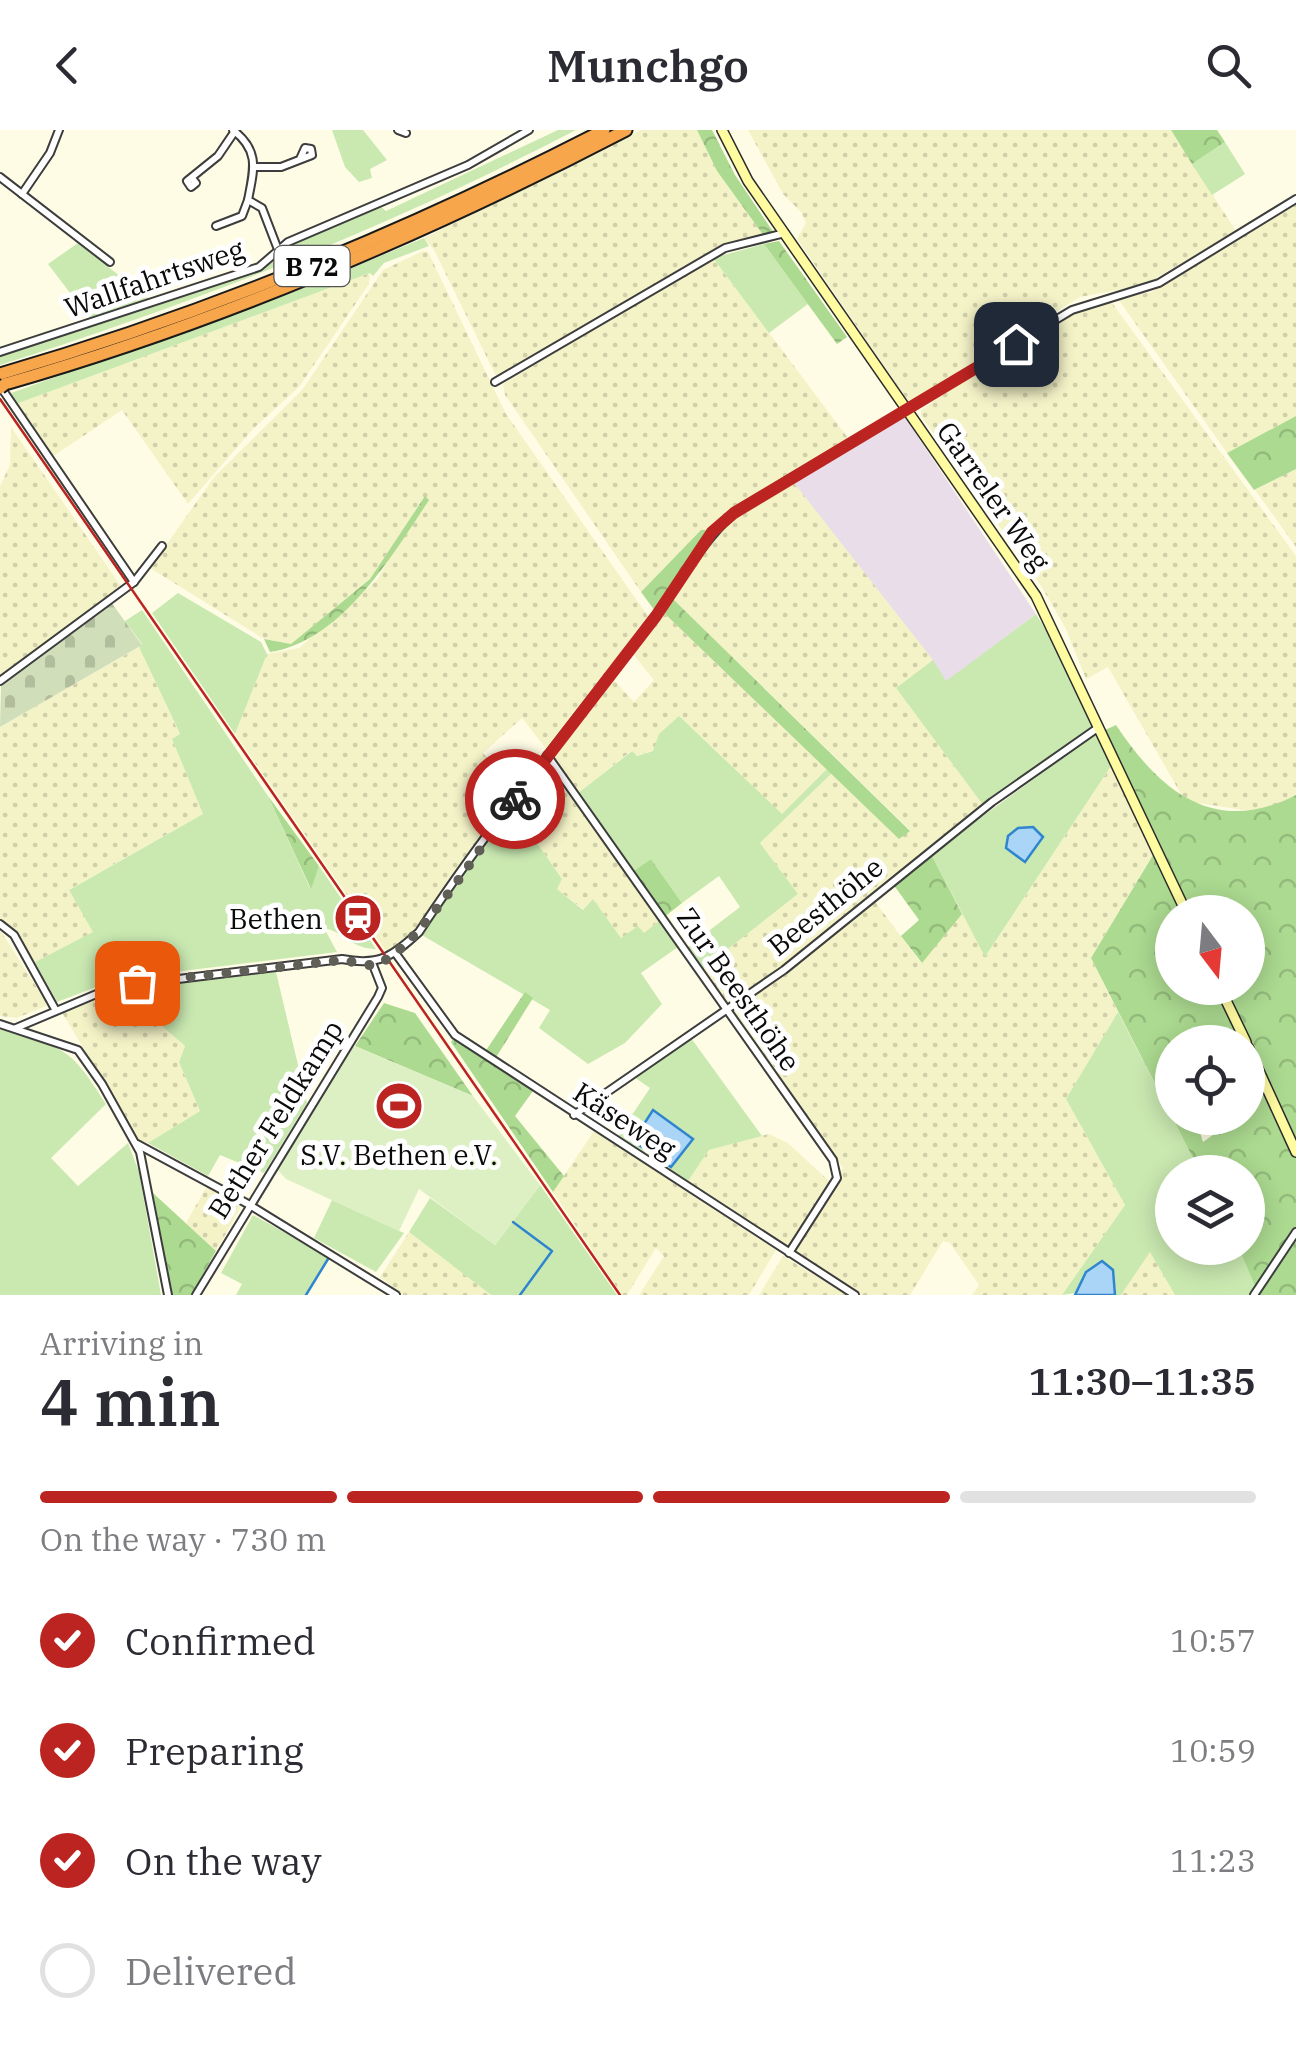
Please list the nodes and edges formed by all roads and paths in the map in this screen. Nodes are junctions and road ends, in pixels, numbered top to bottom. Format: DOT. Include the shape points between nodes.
graph roads {
  1 [pos="59,130"];
  2 [pos="529,130"];
  3 [pos="604,130"];
  4 [pos="626,130"];
  5 [pos="722,130"];
  6 [pos="234,131"];
  7 [pos="300,159"];
  8 [pos="255,167"];
  9 [pos="0,177"];
  10 [pos="192,178"];
  11 [pos="22,194"];
  12 [pos="1296,199"];
  13 [pos="248,200"];
  14 [pos="216,226"];
  15 [pos="785,234"];
  16 [pos="277,248"];
  17 [pos="110,262"];
  18 [pos="0,352"];
  19 [pos="4,382"];
  20 [pos="495,382"];
  21 [pos="907,410"];
  22 [pos="162,546"];
  23 [pos="134,582"];
  24 [pos="0,682"];
  25 [pos="1100,726"];
  26 [pos="547,755"];
  27 [pos="1178,895"];
  28 [pos="0,924"];
  29 [pos="396,954"];
  30 [pos="373,965"];
  31 [pos="55,1009"];
  32 [pos="725,1010"];
  33 [pos="0,1024"];
  34 [pos="16,1028"];
  35 [pos="1265,1085"];
  36 [pos="574,1115"];
  37 [pos="137,1144"];
  38 [pos="1296,1152"];
  39 [pos="248,1204"];
  40 [pos="1296,1232"];
  41 [pos="790,1253"];
  42 [pos="168,1295"];
  43 [pos="196,1295"];
  44 [pos="396,1295"];
  45 [pos="856,1295"];
  46 [pos="1254,1295"];
  1 -- 11 [label="street"];
  2 -- 16 [label="street, Wallfahrtsweg" via="451,173"];
  3 -- 19 [label="highway, B 72" via="352,250"];
  4 -- 19 [label="highway, B 72" via="452,217 296,284"];
  5 -- 15 [label="street, Garreler Weg"];
  6 -- 8 [label="street" via="250,142"];
  6 -- 10 [label="street"];
  7 -- 8 [label="street"];
  8 -- 13 [label="street"];
  9 -- 11 [label="street"];
  11 -- 17 [label="street"];
  12 -- 21 [label="street" via="1160,283 1072,310"];
  13 -- 14 [label="street" via="242,216"];
  13 -- 16 [label="street" via="262,208"];
  15 -- 20 [label="street" via="725,248"];
  15 -- 21 [label="street, Garreler Weg"];
  16 -- 18 [label="street, Wallfahrtsweg" via="259,267"];
  19 -- 23 [label="street"];
  21 -- 25 [label="street, Garreler Weg" via="1036,596"];
  21 -- 26 [label="street" via="712,532"];
  22 -- 23 [label="street"];
  23 -- 24 [label="street"];
  25 -- 27 [label="street, Garreler Weg"];
  25 -- 32 [label="street, Beesthöhe"];
  26 -- 29 [label="street" via="419,932"];
  26 -- 32 [label="street, Zur Beesthöhe"];
  28 -- 31 [label="street" via="14,934"];
  29 -- 30 [label="street"];
  29 -- 36 [label="street, Käseweg" via="455,1035"];
  30 -- 31 [label="street" via="342,960 162,979 113,987"];
  30 -- 39 [label="street, Bether Feldkamp" via="382,988 378,997"];
  31 -- 34 [label="street"];
  32 -- 36 [label="street, Beesthöhe"];
  32 -- 41 [label="street, Zur Beesthöhe" via="838,1170"];
  33 -- 34 [label="street"];
  34 -- 37 [label="street" via="78,1050"];
  35 -- 38 [label="street"];
  36 -- 41 [label="street, Käseweg"];
  37 -- 39 [label="street"];
  37 -- 42 [label="street"];
  39 -- 43 [label="street, Bether Feldkamp"];
  39 -- 44 [label="street"];
  40 -- 46 [label="street"];
  41 -- 45 [label="street, Käseweg"];
}
